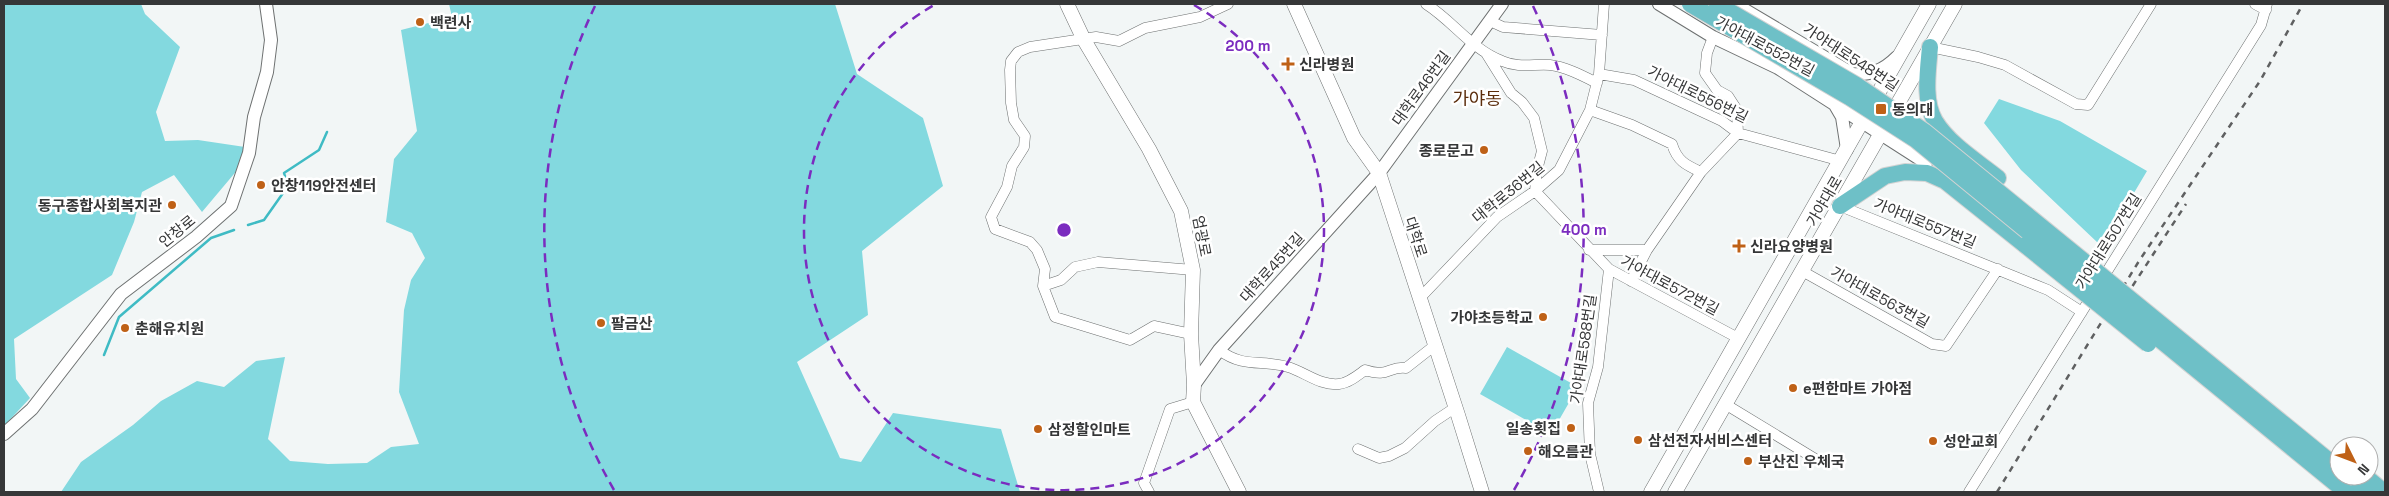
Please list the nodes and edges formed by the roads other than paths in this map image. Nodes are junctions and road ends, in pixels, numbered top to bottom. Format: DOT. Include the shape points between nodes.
graph roads {
  1 [pos="266,4"];
  2 [pos="1067,4"];
  3 [pos="1228,4"];
  4 [pos="1294,4"];
  5 [pos="1426,4"];
  6 [pos="1502,4"];
  7 [pos="1604,4"];
  8 [pos="1659,4"];
  9 [pos="1690,4"];
  10 [pos="1717,4"];
  11 [pos="1735,4"];
  12 [pos="1929,4"];
  13 [pos="1955,4"];
  14 [pos="2151,4"];
  15 [pos="2255,4"];
  16 [pos="2266,7"];
  17 [pos="1490,21"];
  18 [pos="1602,35"];
  19 [pos="1714,37"];
  20 [pos="1084,40"];
  21 [pos="1473,45"];
  22 [pos="1930,48"];
  23 [pos="1902,51"];
  24 [pos="1486,53"];
  25 [pos="1852,74"];
  26 [pos="1598,78"];
  27 [pos="1879,91"];
  28 [pos="1834,103"];
  29 [pos="1897,106"];
  30 [pos="1590,110"];
  31 [pos="1933,113"];
  32 [pos="1862,120"];
  33 [pos="1738,133"];
  34 [pos="1881,133"];
  35 [pos="1844,155"];
  36 [pos="1926,163"];
  37 [pos="1962,167"];
  38 [pos="1701,172"];
  39 [pos="1378,174"];
  40 [pos="1885,176"];
  41 [pos="1535,191"];
  42 [pos="1817,201"];
  43 [pos="1839,208"];
  44 [pos="1589,250"];
  45 [pos="1647,250"];
  46 [pos="1609,269"];
  47 [pos="1998,269"];
  48 [pos="1193,270"];
  49 [pos="1802,271"];
  50 [pos="1631,281"];
  51 [pos="1043,286"];
  52 [pos="1419,299"];
  53 [pos="2082,312"];
  54 [pos="1191,334"];
  55 [pos="1738,338"];
  56 [pos="1434,346"];
  57 [pos="1219,350"];
  58 [pos="1194,385"];
  59 [pos="1193,402"];
  60 [pos="1725,404"];
  61 [pos="1456,407"];
  62 [pos="4,434"];
  63 [pos="2329,447"];
  64 [pos="1358,449"];
  65 [pos="1817,460"];
  66 [pos="2329,461"];
  67 [pos="1148,492"];
  68 [pos="1239,492"];
  69 [pos="1482,492"];
  70 [pos="1599,492"];
  71 [pos="1651,492"];
  72 [pos="1675,492"];
  73 [pos="1969,492"];
  74 [pos="2332,492"];
  75 [pos="2346,492"];
  1 -- 62 [label="street, 안창로" via="271,40 267,72 254,117 249,154 231,206 121,294 32,409"];
  2 -- 20 [label="main road, 엄광로"];
  3 -- 20 [label="street" via="1200,17 1145,28 1119,41 1096,37"];
  4 -- 39 [label="main road, 대학로" via="1354,138"];
  5 -- 21 [label="street" via="1444,15"];
  6 -- 17 [label="street, 대학로46번길"];
  7 -- 18 [label="street, 대학로36번길"];
  8 -- 19 [label="street, 가야대로552번길"];
  9 -- 75 [label="highway, bridge" via="1916,140"];
  10 -- 66 [label="highway, bridge" via="1858,86 1924,131"];
  11 -- 25 [label="street, 가야대로548번길"];
  12 -- 23 [label="main road, 가야대로"];
  13 -- 22 [label="main road, 가야대로"];
  14 -- 22 [label="street" via="2088,105 2076,104 2005,65"];
  15 -- 16 [label="street"];
  16 -- 53 [label="street, 가야대로507번길" via="2261,25"];
  17 -- 18 [label="street" via="1502,27"];
  17 -- 21 [label="street, 대학로46번길"];
  18 -- 26 [label="street, 대학로36번길"];
  19 -- 28 [label="street, 가야대로552번길" via="1778,68"];
  19 -- 33 [label="street" via="1707,53 1705,73 1737,110"];
  20 -- 48 [label="main road, 엄광로" via="1149,149 1181,211"];
  20 -- 51 [label="street" via="1030,47 1018,52 1011,61 1011,103 1014,120 1025,136 1024,147 1012,166 1007,187 991,216 995,229 1030,242 1037,250 1045,268"];
  21 -- 24 [label="street"];
  21 -- 39 [label="street, 대학로46번길"];
  22 -- 29 [label="main road, 가야대로"];
  22 -- 31 [label="highway" via="1928,95"];
  23 -- 25 [label="street" via="1880,70 1864,75"];
  23 -- 27 [label="main road, 가야대로"];
  24 -- 26 [label="street" via="1516,66 1551,65"];
  24 -- 41 [label="street" via="1511,93 1534,118 1542,151"];
  25 -- 27 [label="street, 가야대로548번길"];
  26 -- 30 [label="street, 대학로36번길"];
  26 -- 33 [label="street, 가야대로556번길" via="1634,80 1722,121"];
  27 -- 29 [label="street, 가야대로548번길"];
  27 -- 32 [label="main road, 가야대로"];
  28 -- 32 [label="street, 가야대로552번길"];
  28 -- 35 [label="street" via="1842,117"];
  29 -- 34 [label="main road, 가야대로"];
  29 -- 37 [label="street, 가야대로548번길"];
  30 -- 38 [label="street" via="1672,144 1676,155 1686,165"];
  30 -- 41 [label="street, 대학로36번길" via="1558,170"];
  31 -- 37 [label="street" via="1932,126"];
  31 -- 63 [label="highway" via="1951,140"];
  32 -- 34 [label="street, 가야대로552번길"];
  32 -- 35 [label="main road, 가야대로"];
  33 -- 35 [label="street, 가야대로556번길"];
  33 -- 38 [label="street"];
  34 -- 36 [label="street, 가야대로552번길"];
  34 -- 43 [label="main road, 가야대로"];
  35 -- 42 [label="main road, 가야대로"];
  36 -- 37 [label="street, 가야대로552번길" via="1988,191"];
  36 -- 40 [label="street" via="1907,163"];
  38 -- 45 [label="street"];
  39 -- 52 [label="main road, 대학로"];
  39 -- 57 [label="street, 대학로45번길"];
  40 -- 43 [label="highway"];
  40 -- 74 [label="highway, bridge" via="1905,172 1928,173 1945,181"];
  41 -- 44 [label="street, 가야대로572번길"];
  41 -- 52 [label="street, 대학로36번길" via="1497,217"];
  42 -- 43 [label="main road" via="1837,186 1842,193"];
  42 -- 55 [label="main road, 가야대로"];
  43 -- 47 [label="street, 가야대로557번길"];
  43 -- 49 [label="main road, 가야대로"];
  44 -- 45 [label="street"];
  44 -- 46 [label="street, 가야대로572번길"];
  45 -- 50 [label="street"];
  46 -- 50 [label="street, 가야대로572번길"];
  46 -- 70 [label="street, 가야대로588번길" via="1598,367 1588,403 1590,454"];
  47 -- 49 [label="street, 가야대로563번길" via="1946,346 1932,344"];
  47 -- 53 [label="street, 가야대로557번길" via="2048,290"];
  48 -- 51 [label="street" via="1098,262 1075,267 1061,280"];
  48 -- 54 [label="main road, 엄광로"];
  49 -- 60 [label="main road, 가야대로"];
  50 -- 55 [label="street, 가야대로572번길"];
  51 -- 54 [label="street" via="1056,317 1130,340 1154,326"];
  52 -- 56 [label="main road, 대학로"];
  53 -- 73 [label="street, 가야대로507번길"];
  54 -- 58 [label="main road, 엄광로"];
  55 -- 71 [label="main road, 가야대로"];
  56 -- 57 [label="street" via="1406,368 1397,367 1387,373 1376,374 1365,370 1338,384 1313,380 1289,368 1240,362"];
  56 -- 61 [label="main road, 대학로"];
  57 -- 58 [label="street, 대학로45번길"];
  58 -- 59 [label="main road, 엄광로"];
  59 -- 67 [label="street" via="1170,409 1144,483"];
  59 -- 68 [label="main road"];
  60 -- 65 [label="street"];
  60 -- 72 [label="main road, 가야대로"];
  61 -- 64 [label="street" via="1405,448 1389,456 1379,458"];
  61 -- 69 [label="main road, 대학로"];
}
